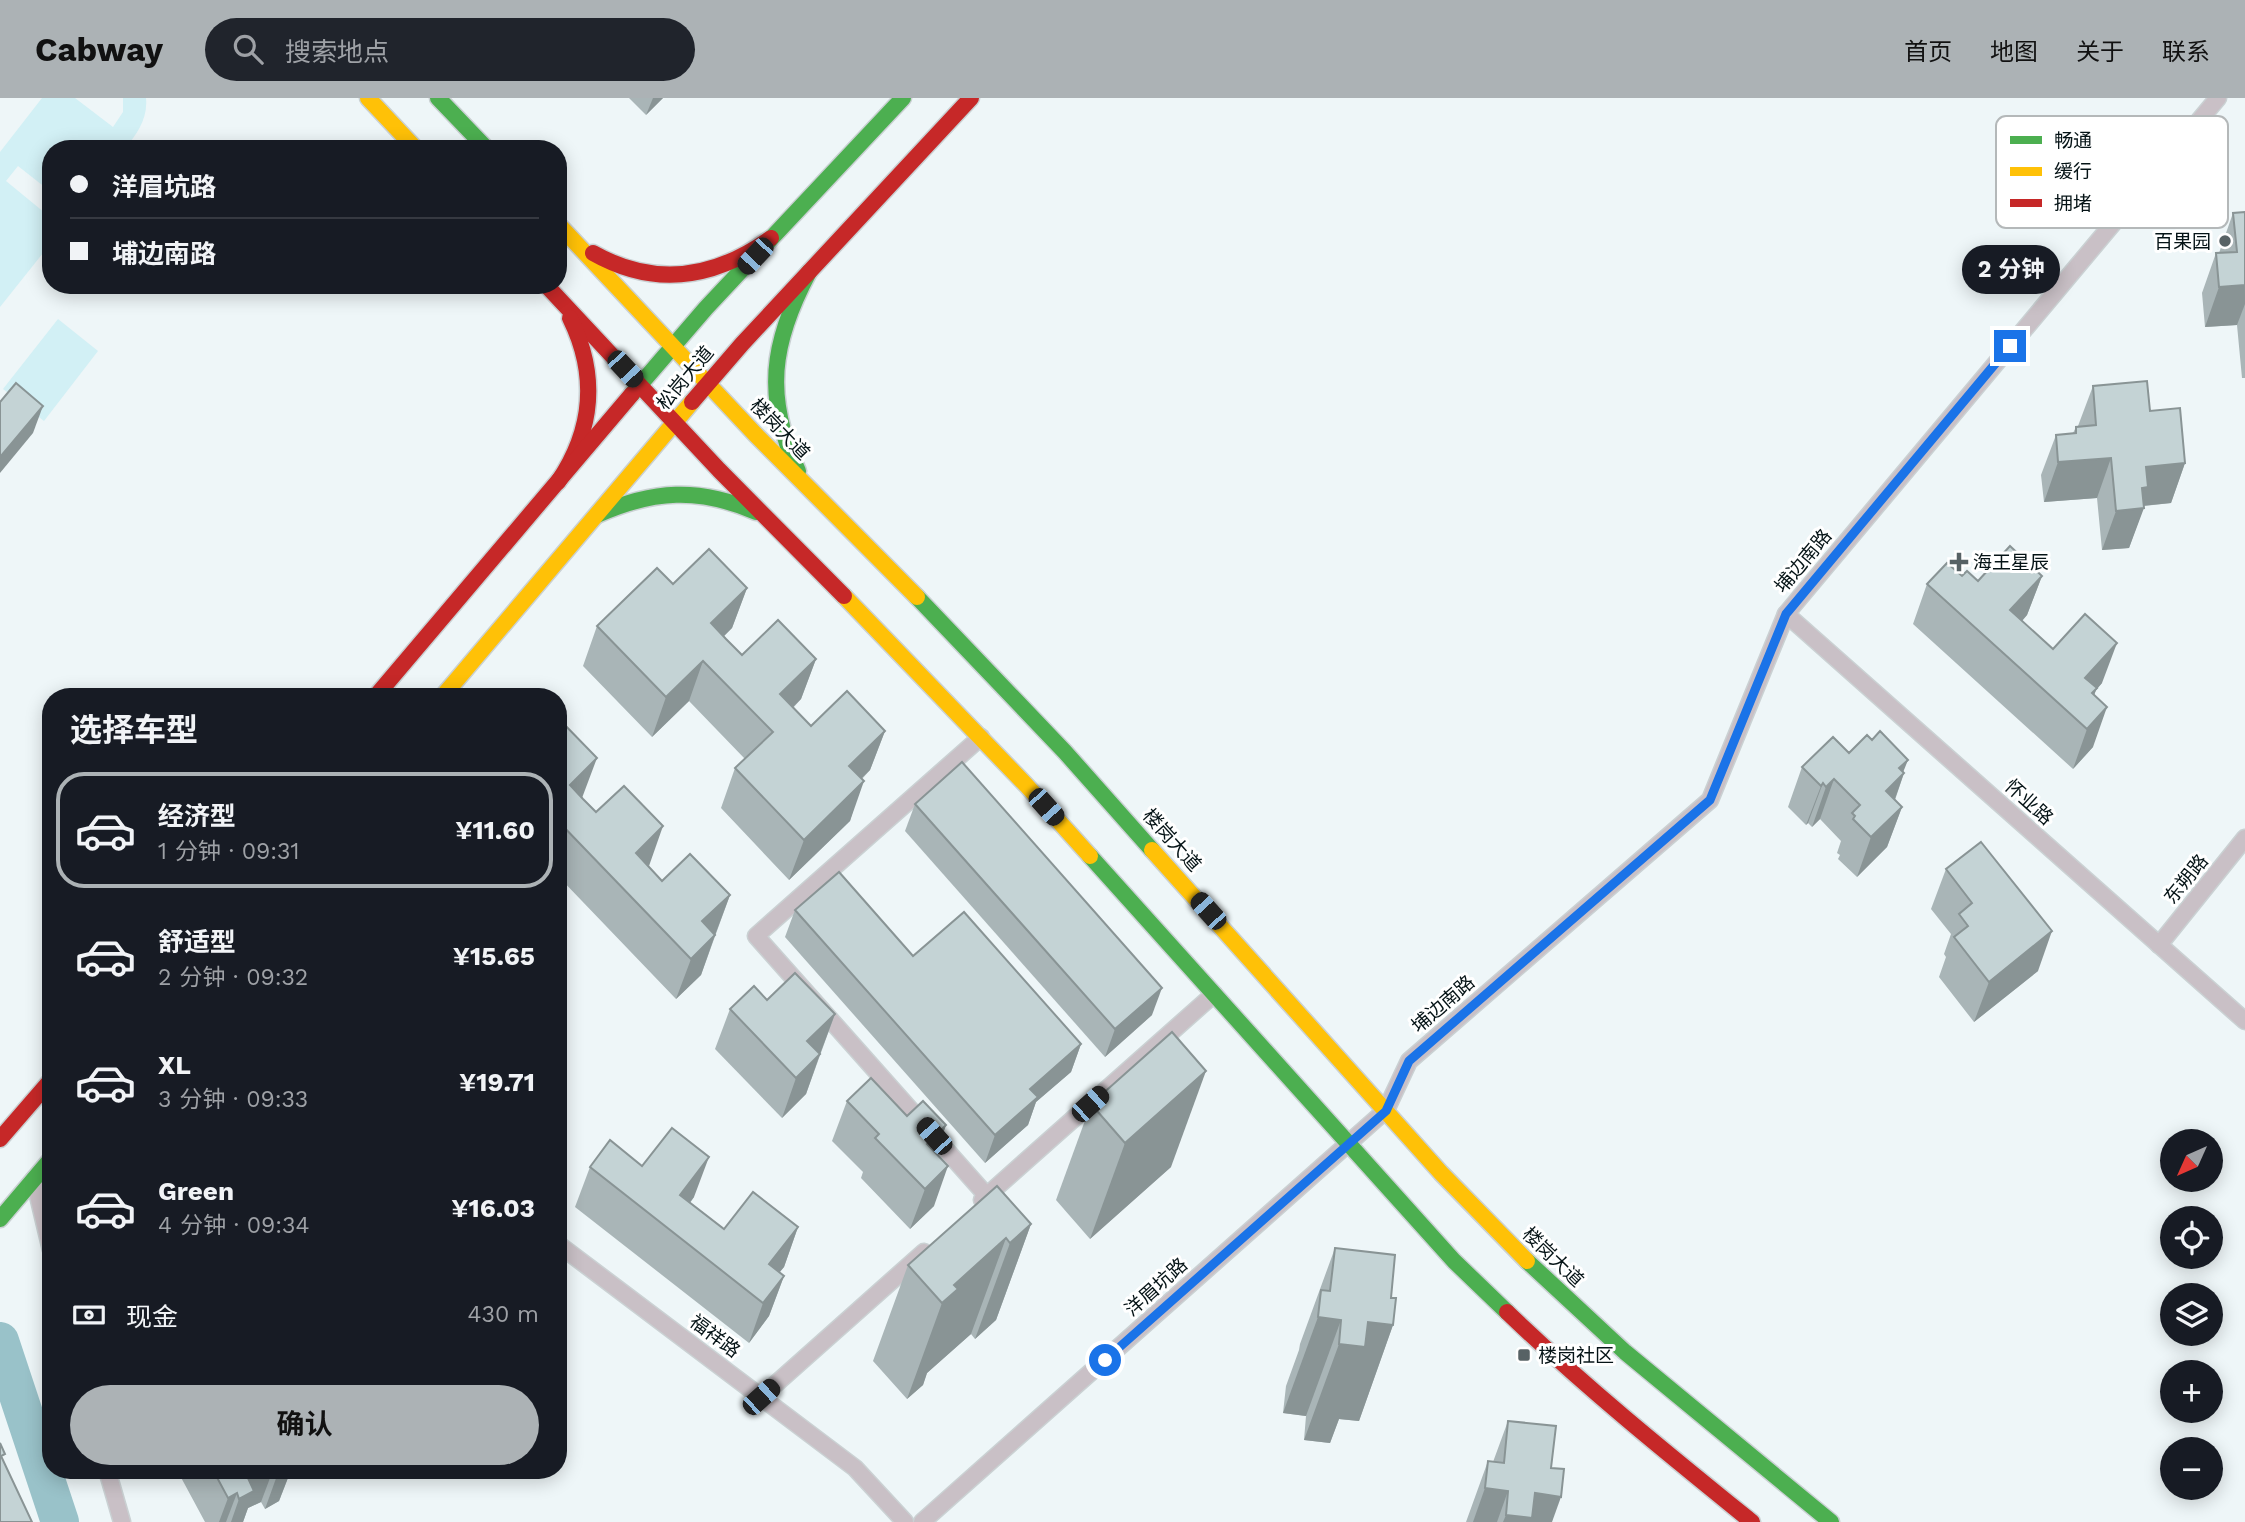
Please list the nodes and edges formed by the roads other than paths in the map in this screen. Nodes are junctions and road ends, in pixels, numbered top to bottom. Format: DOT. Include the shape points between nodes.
graph roads {
  1 [pos="368,98"];
  2 [pos="438,98"];
  3 [pos="903,98"];
  4 [pos="971,98"];
  5 [pos="2218,98"];
  6 [pos="2203,116"];
  7 [pos="408,140"];
  8 [pos="478,140"];
  9 [pos="2109,228"];
  10 [pos="567,233"];
  11 [pos="571,237"];
  12 [pos="771,238"];
  13 [pos="809,272"];
  14 [pos="554,294"];
  15 [pos="554,294"];
  16 [pos="673,346"];
  17 [pos="708,384"];
  18 [pos="640,385"];
  19 [pos="675,423"];
  20 [pos="558,482"];
  21 [pos="805,485"];
  22 [pos="597,515"];
  23 [pos="766,518"];
  24 [pos="1786,614"];
  25 [pos="383,688"];
  26 [pos="450,688"];
  27 [pos="981,737"];
  28 [pos="2245,838"];
  29 [pos="2159,945"];
  30 [pos="1214,995"];
  31 [pos="2245,1021"];
  32 [pos="42,1090"];
  33 [pos="1386,1111"];
  34 [pos="0,1139"];
  35 [pos="1348,1144"];
  36 [pos="42,1170"];
  37 [pos="34,1179"];
  38 [pos="987,1196"];
  39 [pos="42,1212"];
  40 [pos="967,1214"];
  41 [pos="0,1219"];
  42 [pos="936,1241"];
  43 [pos="567,1251"];
  44 [pos="761,1397"];
  45 [pos="110,1479"];
  46 [pos="122,1522"];
  47 [pos="905,1522"];
  48 [pos="922,1522"];
  49 [pos="1752,1522"];
  50 [pos="1831,1522"];
  1 -- 7 [label="main road"];
  2 -- 8 [label="main road"];
  3 -- 12 [label="main road, 松岗大道"];
  4 -- 13 [label="main road, 松岗大道"];
  5 -- 6 [label="street, 埔边南路"];
  9 -- 24 [label="street, 埔边南路"];
  10 -- 11 [label="main road, 楼岗大道"];
  11 -- 12 [label="main road" via="601,258 635,271 671,275 707,271 741,258"];
  11 -- 16 [label="main road, 楼岗大道"];
  12 -- 16 [label="main road, 松岗大道"];
  13 -- 17 [label="main road, 松岗大道"];
  13 -- 21 [label="main road" via="788,311 775,377 786,444"];
  14 -- 18 [label="main road"];
  15 -- 20 [label="main road" via="575,327 586,358 589,391 586,423"];
  16 -- 17 [label="main road, 楼岗大道"];
  16 -- 18 [label="main road, 松岗大道"];
  17 -- 19 [label="main road, 松岗大道"];
  17 -- 21 [label="main road, 楼岗大道"];
  18 -- 19 [label="main road"];
  18 -- 20 [label="main road, 松岗大道"];
  19 -- 22 [label="main road, 松岗大道"];
  19 -- 23 [label="main road"];
  20 -- 25 [label="main road, 松岗大道"];
  21 -- 33 [label="main road, 楼岗大道" via="1065,752"];
  22 -- 23 [label="main road" via="638,499 682,493 726,500"];
  22 -- 26 [label="main road, 松岗大道"];
  23 -- 27 [label="main road"];
  24 -- 29 [label="street, 怀业路"];
  24 -- 33 [label="street, 埔边南路" via="1710,800 1409,1061"];
  27 -- 30 [label="main road"];
  27 -- 38 [label="street" via="756,936"];
  28 -- 29 [label="street, 东朔路"];
  29 -- 31 [label="street, 怀业路"];
  30 -- 35 [label="main road"];
  30 -- 38 [label="street"];
  32 -- 34 [label="main road"];
  33 -- 35 [label="street, 洋眉坑路"];
  33 -- 50 [label="main road, 楼岗大道" via="1560,1293 1650,1374"];
  35 -- 48 [label="street, 洋眉坑路"];
  35 -- 49 [label="main road" via="1507,1313 1608,1405"];
  36 -- 37 [label="main road"];
  37 -- 39 [label="street"];
  37 -- 41 [label="main road"];
  38 -- 40 [label="street"];
  42 -- 44 [label="street"];
  43 -- 44 [label="street, 福祥路"];
  44 -- 47 [label="street, 福祥路" via="855,1468"];
  45 -- 46 [label="street"];
}
